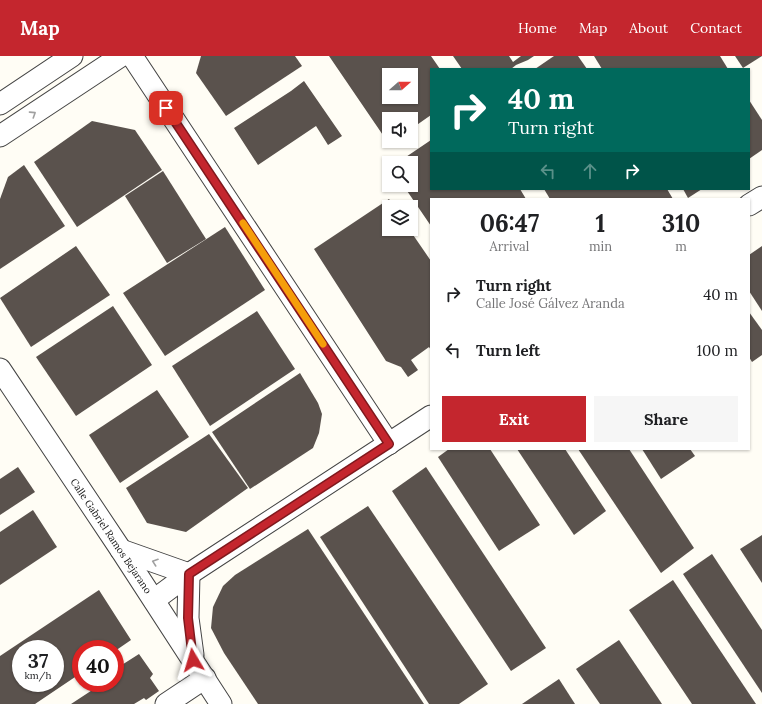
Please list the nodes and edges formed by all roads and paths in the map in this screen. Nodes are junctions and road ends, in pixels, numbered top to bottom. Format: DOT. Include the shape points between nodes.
graph roads {
  1 [pos="72,56"];
  2 [pos="121,56"];
  3 [pos="132,56"];
  4 [pos="0,104"];
  5 [pos="0,136"];
  6 [pos="762,196"];
  7 [pos="750,204"];
  8 [pos="0,369"];
  9 [pos="430,417"];
  10 [pos="389,444"];
  11 [pos="121,550"];
  12 [pos="189,574"];
  13 [pos="154,600"];
  14 [pos="193,660"];
  15 [pos="205,678"];
  16 [pos="166,704"];
  17 [pos="222,704"];
  1 -- 4 [label="street"];
  5 -- 2 [label="street, one-way"];
  3 -- 10 [label="street"];
  6 -- 7 [label="street"];
  8 -- 11 [label="street, Calle Gabriel Ramos Bejarano"];
  9 -- 10 [label="street"];
  10 -- 12 [label="street"];
  12 -- 11 [label="street, one-way"];
  11 -- 13 [label="street, Calle Gabriel Ramos Bejarano"];
  12 -- 13 [label="street"];
  12 -- 14 [label="street" via="188,618"];
  13 -- 14 [label="street, Calle Gabriel Ramos Bejarano"];
  14 -- 15 [label="street, Calle Gabriel Ramos Bejarano"];
  15 -- 16 [label="street"];
  15 -- 17 [label="street, Calle Gabriel Ramos Bejarano"];
}
